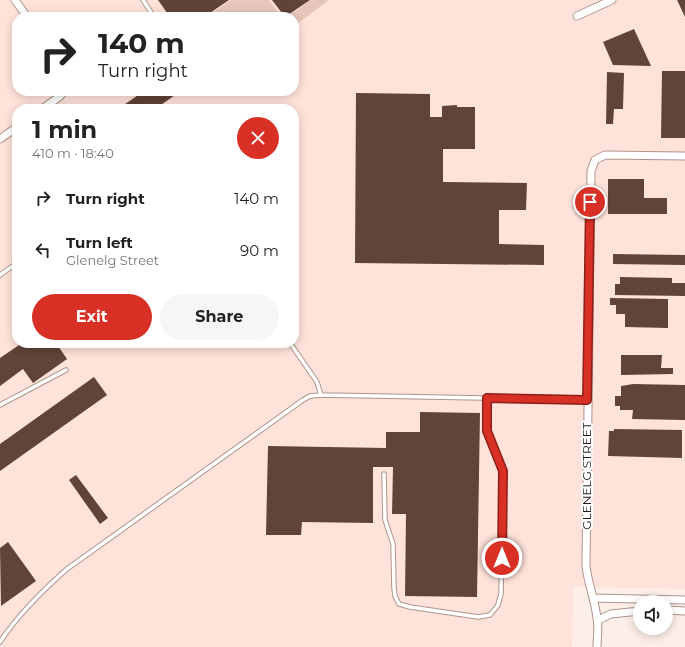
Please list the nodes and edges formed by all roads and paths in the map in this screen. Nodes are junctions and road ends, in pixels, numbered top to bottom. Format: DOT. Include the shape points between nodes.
graph roads {
  1 [pos="15,0"];
  2 [pos="143,0"];
  3 [pos="612,0"];
  4 [pos="23,12"];
  5 [pos="151,12"];
  6 [pos="576,16"];
  7 [pos="58,96"];
  8 [pos="48,104"];
  9 [pos="12,131"];
  10 [pos="0,139"];
  11 [pos="685,156"];
  12 [pos="12,267"];
  13 [pos="0,275"];
  14 [pos="293,348"];
  15 [pos="66,370"];
  16 [pos="321,395"];
  17 [pos="487,398"];
  18 [pos="587,400"];
  19 [pos="0,405"];
  20 [pos="384,474"];
  21 [pos="593,598"];
  22 [pos="685,600"];
  23 [pos="673,610"];
  24 [pos="685,611"];
  25 [pos="633,612"];
  26 [pos="598,620"];
  27 [pos="0,642"];
  28 [pos="597,647"];
  1 -- 4 [label="street"];
  2 -- 5 [label="lane"];
  3 -- 6 [label="street"];
  7 -- 8 [label="street"];
  9 -- 10 [label="street"];
  11 -- 18 [label="street, GLENELG STREET" via="605,155 595,160 591,171"];
  12 -- 13 [label="lane"];
  14 -- 16 [label="lane" via="317,382"];
  15 -- 19 [label="lane"];
  16 -- 17 [label="lane"];
  16 -- 27 [label="lane" via="303,400 67,569 46,588"];
  17 -- 18 [label="lane"];
  17 -- 20 [label="lane" via="487,431 503,471 502,587 500,600 490,615 478,616 399,604 394,588 393,544 385,520"];
  18 -- 21 [label="street, GLENELG STREET" via="586,566 588,585"];
  21 -- 22 [label="street"];
  21 -- 26 [label="street, GLENELG STREET"];
  23 -- 24 [label="street"];
  25 -- 26 [label="street" via="611,614"];
  26 -- 28 [label="street, GLENELG STREET"];
}
